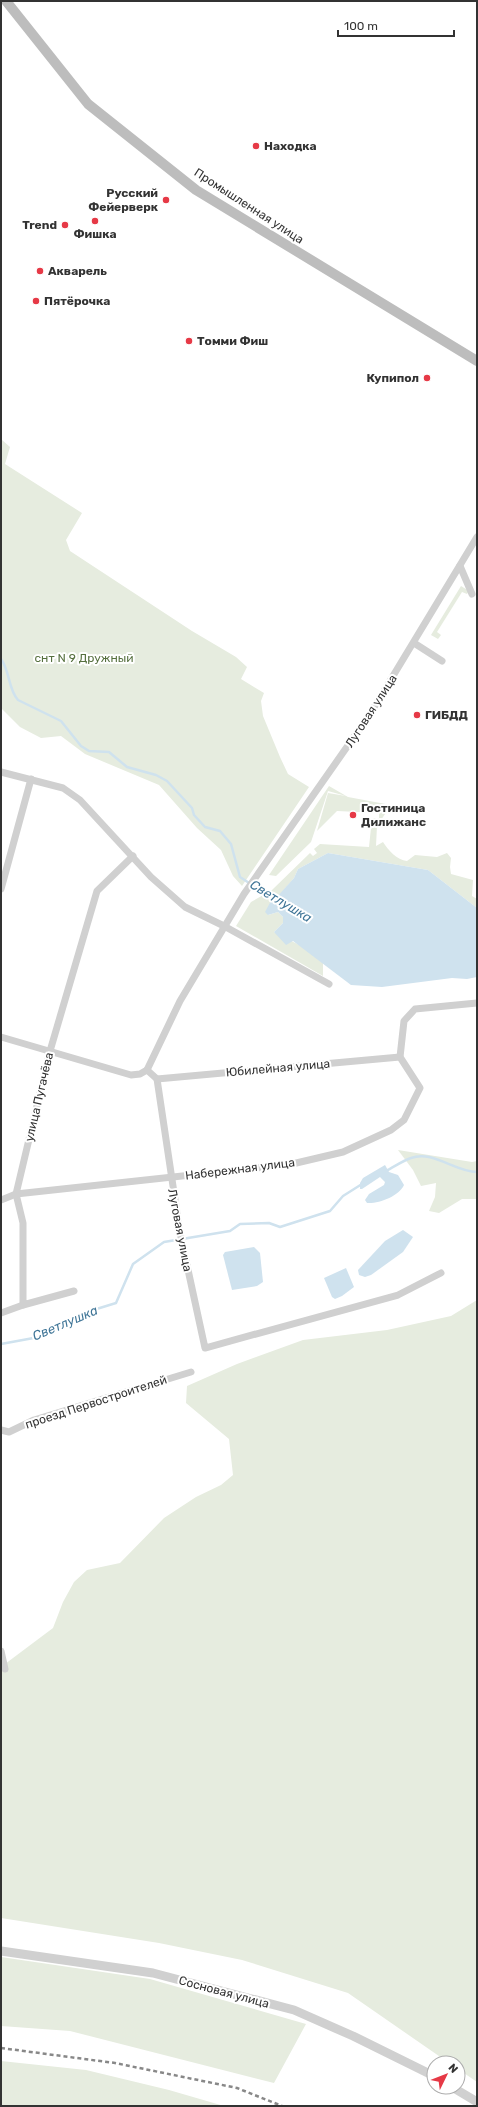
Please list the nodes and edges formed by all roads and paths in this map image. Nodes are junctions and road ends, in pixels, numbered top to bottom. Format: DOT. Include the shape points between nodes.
graph roads {
  1 [pos="6,1"];
  2 [pos="477,361"];
  3 [pos="477,537"];
  4 [pos="460,566"];
  5 [pos="472,594"];
  6 [pos="414,643"];
  7 [pos="442,661"];
  8 [pos="1,772"];
  9 [pos="31,779"];
  10 [pos="133,856"];
  11 [pos="1,890"];
  12 [pos="224,926"];
  13 [pos="329,984"];
  14 [pos="477,1003"];
  15 [pos="1,1037"];
  16 [pos="50,1051"];
  17 [pos="400,1057"];
  18 [pos="147,1070"];
  19 [pos="157,1079"];
  20 [pos="170,1177"];
  21 [pos="16,1194"];
  22 [pos="1,1200"];
  23 [pos="441,1273"];
  24 [pos="74,1291"];
  25 [pos="23,1305"];
  26 [pos="1,1313"];
  27 [pos="191,1372"];
  28 [pos="1,1430"];
  29 [pos="1,1651"];
  30 [pos="5,1669"];
  31 [pos="1,1951"];
  32 [pos="426,2072"];
  33 [pos="465,2095"];
  34 [pos="477,2102"];
  1 -- 2 [label="main road, Промышленная улица" via="88,104 196,190"];
  3 -- 4 [label="street, Луговая улица"];
  4 -- 5 [label="street"];
  4 -- 6 [label="street, Луговая улица"];
  6 -- 7 [label="street"];
  6 -- 12 [label="street, Луговая улица" via="370,714"];
  8 -- 9 [label="street"];
  9 -- 10 [label="street" via="63,788 80,800"];
  9 -- 11 [label="street"];
  10 -- 12 [label="street" via="151,877 185,907"];
  10 -- 16 [label="street, улица Пугачёва" via="97,891"];
  12 -- 13 [label="street"];
  12 -- 18 [label="street" via="180,1002"];
  14 -- 17 [label="street" via="415,1009 404,1020"];
  15 -- 16 [label="street"];
  16 -- 18 [label="street" via="131,1075"];
  16 -- 21 [label="street, улица Пугачёва"];
  17 -- 19 [label="street, Юбилейная улица"];
  17 -- 20 [label="street, Набережная улица" via="420,1088 404,1120 391,1130 343,1152 292,1164"];
  18 -- 19 [label="street"];
  19 -- 20 [label="street, Луговая улица"];
  20 -- 21 [label="street, Набережная улица"];
  20 -- 23 [label="street, Луговая улица" via="206,1348 398,1295"];
  21 -- 22 [label="street, Набережная улица"];
  21 -- 25 [label="street, улица Пугачёва" via="23,1223"];
  24 -- 25 [label="street"];
  25 -- 26 [label="street"];
  27 -- 28 [label="street, проезд Первостроителей" via="34,1420 9,1432"];
  29 -- 30 [label="street"];
  31 -- 32 [label="street, Сосновая улица" via="153,1973 294,2010"];
  33 -- 34 [label="street"];
}
